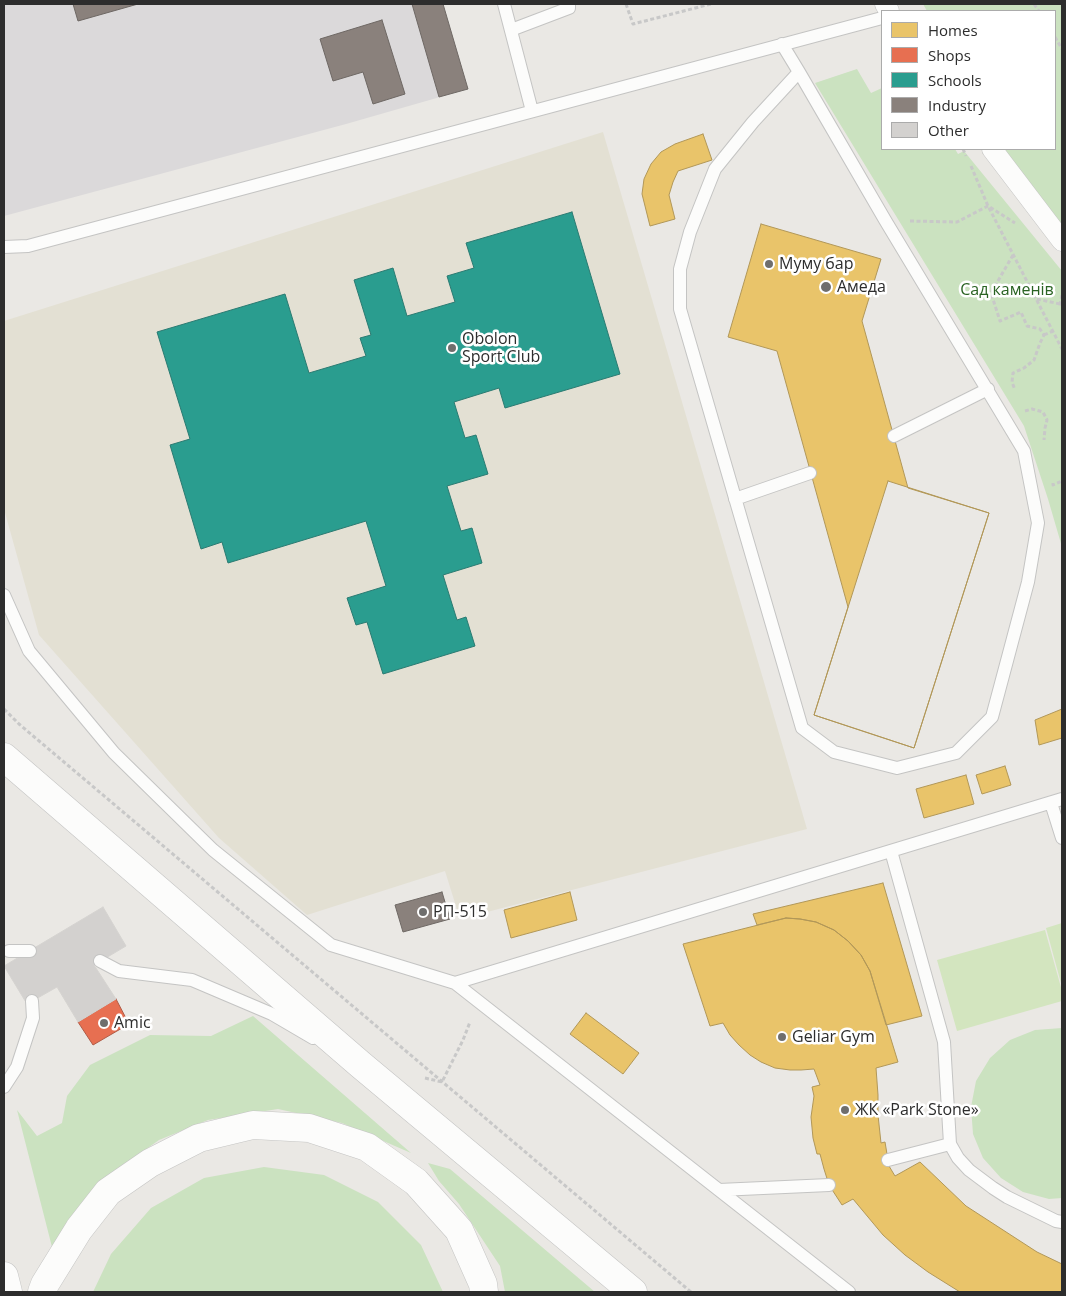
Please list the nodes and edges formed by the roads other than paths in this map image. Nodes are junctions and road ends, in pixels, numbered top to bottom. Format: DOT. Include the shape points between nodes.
graph roads {
  1 [pos="504,4"];
  2 [pos="569,4"];
  3 [pos="881,18"];
  4 [pos="511,30"];
  5 [pos="782,44"];
  6 [pos="799,72"];
  7 [pos="532,111"];
  8 [pos="993,150"];
  9 [pos="1062,241"];
  10 [pos="4,247"];
  11 [pos="988,390"];
  12 [pos="894,436"];
  13 [pos="810,473"];
  14 [pos="735,499"];
  15 [pos="4,595"];
  16 [pos="4,758"];
  17 [pos="1056,801"];
  18 [pos="1062,838"];
  19 [pos="891,851"];
  20 [pos="30,951"];
  21 [pos="9,953"];
  22 [pos="100,961"];
  23 [pos="455,983"];
  24 [pos="32,1001"];
  25 [pos="361,1065"];
  26 [pos="4,1087"];
  27 [pos="950,1144"];
  28 [pos="888,1160"];
  29 [pos="829,1185"];
  30 [pos="719,1190"];
  31 [pos="1062,1222"];
  32 [pos="4,1276"];
  33 [pos="8,1292"];
  34 [pos="42,1292"];
  35 [pos="484,1292"];
  36 [pos="633,1292"];
  37 [pos="849,1292"];
  1 -- 4 [label="lane"];
  2 -- 4 [label="lane" via="569,8"];
  3 -- 5 [label="lane"];
  4 -- 7 [label="lane"];
  5 -- 6 [label="lane"];
  5 -- 7 [label="lane"];
  6 -- 11 [label="lane"];
  6 -- 14 [label="lane" via="715,170 690,232 680,269 680,309"];
  7 -- 10 [label="lane" via="28,246"];
  8 -- 9 [label="street"];
  11 -- 12 [label="lane"];
  11 -- 14 [label="lane" via="1024,451 1038,523 1028,582 992,717 956,753 897,768 834,752 802,728"];
  13 -- 14 [label="lane"];
  15 -- 23 [label="lane" via="29,651 114,752 213,850 331,945"];
  16 -- 25 [label="main road"];
  17 -- 18 [label="lane"];
  17 -- 19 [label="lane"];
  19 -- 23 [label="lane"];
  19 -- 27 [label="lane" via="944,1042"];
  20 -- 21 [label="lane"];
  22 -- 25 [label="lane" via="119,971 192,980 272,1014"];
  23 -- 30 [label="lane"];
  24 -- 26 [label="lane" via="33,1018 17,1067"];
  25 -- 36 [label="main road"];
  27 -- 28 [label="lane"];
  27 -- 31 [label="lane" via="969,1170 993,1188"];
  29 -- 30 [label="lane"];
  30 -- 37 [label="lane"];
  32 -- 33 [label="main road"];
  34 -- 35 [label="main road" via="79,1229 108,1192 150,1164 199,1138 253,1125 309,1128 367,1147 416,1182 459,1230"];
}
